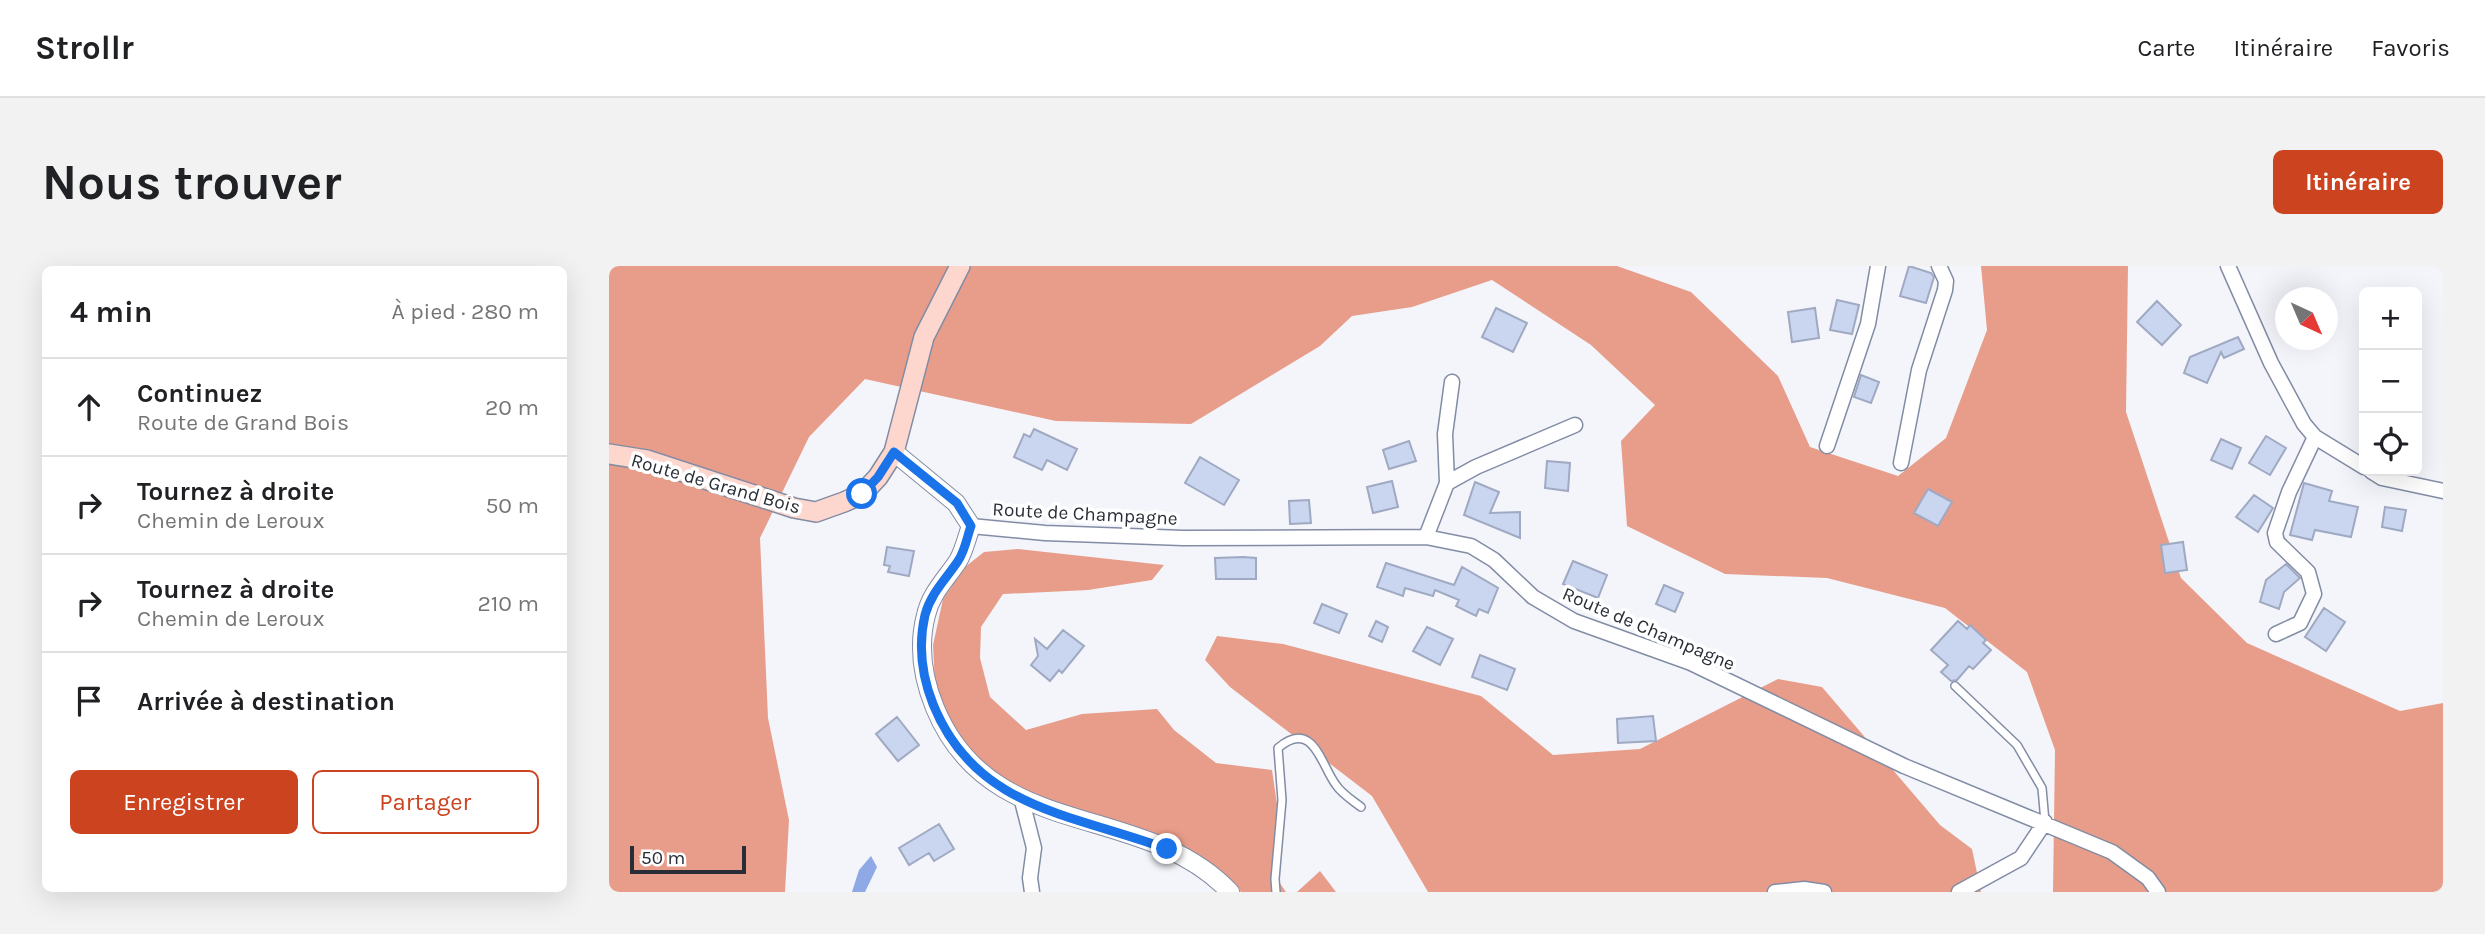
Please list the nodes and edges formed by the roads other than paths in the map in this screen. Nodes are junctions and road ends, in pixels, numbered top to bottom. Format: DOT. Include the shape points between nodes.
graph roads {
  1 [pos="960,266"];
  2 [pos="1878,266"];
  3 [pos="1939,266"];
  4 [pos="2228,266"];
  5 [pos="1452,382"];
  6 [pos="1576,425"];
  7 [pos="2315,437"];
  8 [pos="1827,446"];
  9 [pos="894,452"];
  10 [pos="609,454"];
  11 [pos="1901,463"];
  12 [pos="2359,464"];
  13 [pos="2379,476"];
  14 [pos="1447,482"];
  15 [pos="2443,491"];
  16 [pos="971,526"];
  17 [pos="1426,537"];
  18 [pos="2276,634"];
  19 [pos="1955,685"];
  20 [pos="1022,801"];
  21 [pos="1361,807"];
  22 [pos="2045,822"];
  23 [pos="1032,892"];
  24 [pos="1230,892"];
  25 [pos="1276,892"];
  26 [pos="1775,892"];
  27 [pos="1824,892"];
  28 [pos="1959,892"];
  29 [pos="2158,892"];
  1 -- 9 [label="main road, Route de Grand Bois" via="924,337"];
  2 -- 8 [label="street" via="1868,324"];
  3 -- 11 [label="street" via="1945,290 1919,370"];
  4 -- 7 [label="street" via="2271,363"];
  5 -- 14 [label="street" via="1445,434"];
  6 -- 14 [label="street"];
  7 -- 12 [label="street"];
  7 -- 18 [label="street" via="2275,533 2277,542 2308,572 2314,594 2300,623"];
  9 -- 10 [label="main road, Route de Grand Bois" via="862,494 816,512 647,460"];
  9 -- 16 [label="street" via="957,503"];
  13 -- 15 [label="street"];
  14 -- 17 [label="street"];
  16 -- 17 [label="street, Route de Champagne" via="1183,538"];
  16 -- 20 [label="street" via="960,558 932,595 923,634 923,667 936,710 957,751"];
  17 -- 22 [label="street, Route de Champagne" via="1471,546 1494,560 1532,597 1574,621 1691,663 1904,766"];
  19 -- 22 [label="lane" via="2017,745 2042,788"];
  20 -- 23 [label="street" via="1034,848"];
  20 -- 24 [label="street" via="1167,849 1210,870"];
  21 -- 25 [label="lane" via="1341,792 1310,743 1300,738 1278,748 1282,800"];
  22 -- 28 [label="street" via="2021,858"];
  22 -- 29 [label="street, Route de Champagne" via="2112,852 2148,878"];
  26 -- 27 [label="street"];
}
